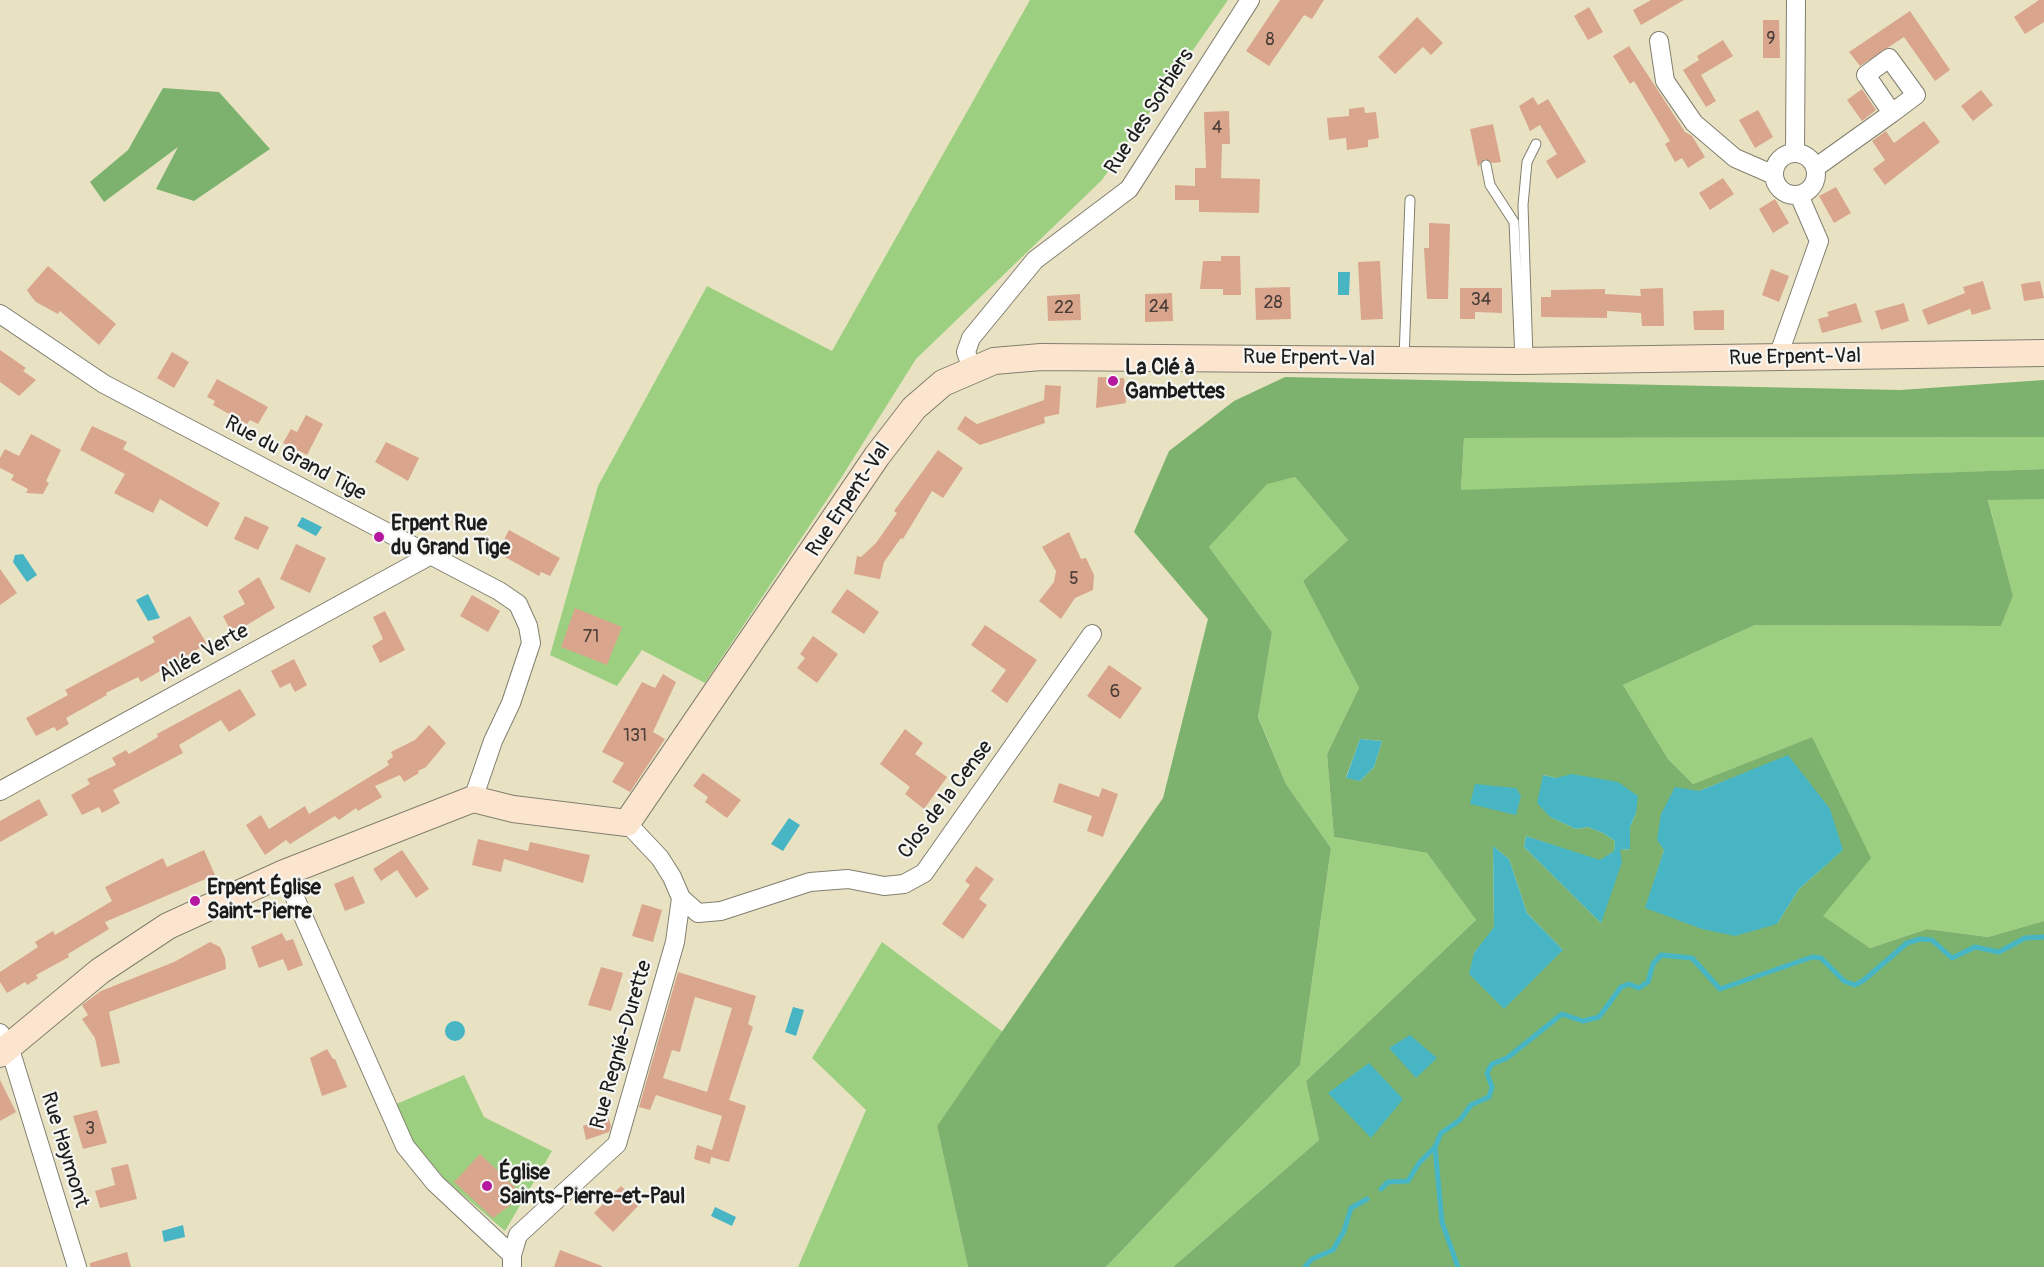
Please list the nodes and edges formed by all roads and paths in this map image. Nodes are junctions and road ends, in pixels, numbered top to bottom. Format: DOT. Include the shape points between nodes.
graph roads {
  1 [pos="1250,0"];
  2 [pos="1796,0"];
  3 [pos="1659,41"];
  4 [pos="1892,113"];
  5 [pos="1536,144"];
  6 [pos="1795,153"];
  7 [pos="1486,165"];
  8 [pos="1815,168"];
  9 [pos="1774,175"];
  10 [pos="1799,195"];
  11 [pos="1410,200"];
  12 [pos="0,315"];
  13 [pos="2044,353"];
  14 [pos="1777,359"];
  15 [pos="1404,360"];
  16 [pos="1524,361"];
  17 [pos="972,369"];
  18 [pos="429,556"];
  19 [pos="1092,634"];
  20 [pos="0,791"];
  21 [pos="473,799"];
  22 [pos="627,823"];
  23 [pos="284,873"];
  24 [pos="681,898"];
  25 [pos="3,1044"];
  26 [pos="512,1261"];
  27 [pos="77,1267"];
  1 -- 17 [label="street, Rue des Sorbiers" via="1129,189 1035,260 971,338 966,352"];
  2 -- 6 [label="street"];
  3 -- 9 [label="street" via="1665,81 1694,123 1736,158"];
  4 -- 8 [label="street"];
  5 -- 16 [label="lane" via="1527,162 1523,206"];
  6 -- 8 [label="street" via="1804,155"];
  6 -- 9 [label="street" via="1776,164"];
  7 -- 16 [label="lane" via="1490,185 1514,222"];
  8 -- 10 [label="street" via="1815,180 1809,190"];
  9 -- 10 [label="street" via="1782,191"];
  10 -- 14 [label="street" via="1819,241"];
  11 -- 15 [label="lane"];
  12 -- 18 [label="street, Rue du Grand Tige" via="104,384"];
  13 -- 14 [label="street, Rue Erpent-Val"];
  14 -- 16 [label="street, Rue Erpent-Val"];
  15 -- 16 [label="street, Rue Erpent-Val"];
  15 -- 17 [label="street, Rue Erpent-Val" via="1041,357 994,361"];
  17 -- 22 [label="street, Rue Erpent-Val" via="943,383 914,408 877,456"];
  18 -- 20 [label="street, Allée Verte"];
  18 -- 21 [label="street, Rue du Grand Tige" via="518,604 528,626 531,643 524,669"];
  19 -- 24 [label="street, Clos de la Cense" via="924,873 904,884 884,886 848,879 810,882 721,911 698,913"];
  21 -- 22 [label="street" via="513,809"];
  21 -- 23 [label="street"];
  22 -- 24 [label="street" via="660,858"];
  23 -- 25 [label="street" via="168,926"];
  23 -- 26 [label="street, Rue Regnié-Durette" via="405,1146 435,1183"];
  24 -- 26 [label="street, Rue Regnié-Durette" via="675,942 617,1144 518,1235"];
  25 -- 27 [label="street, Rue Haymont"];
}
